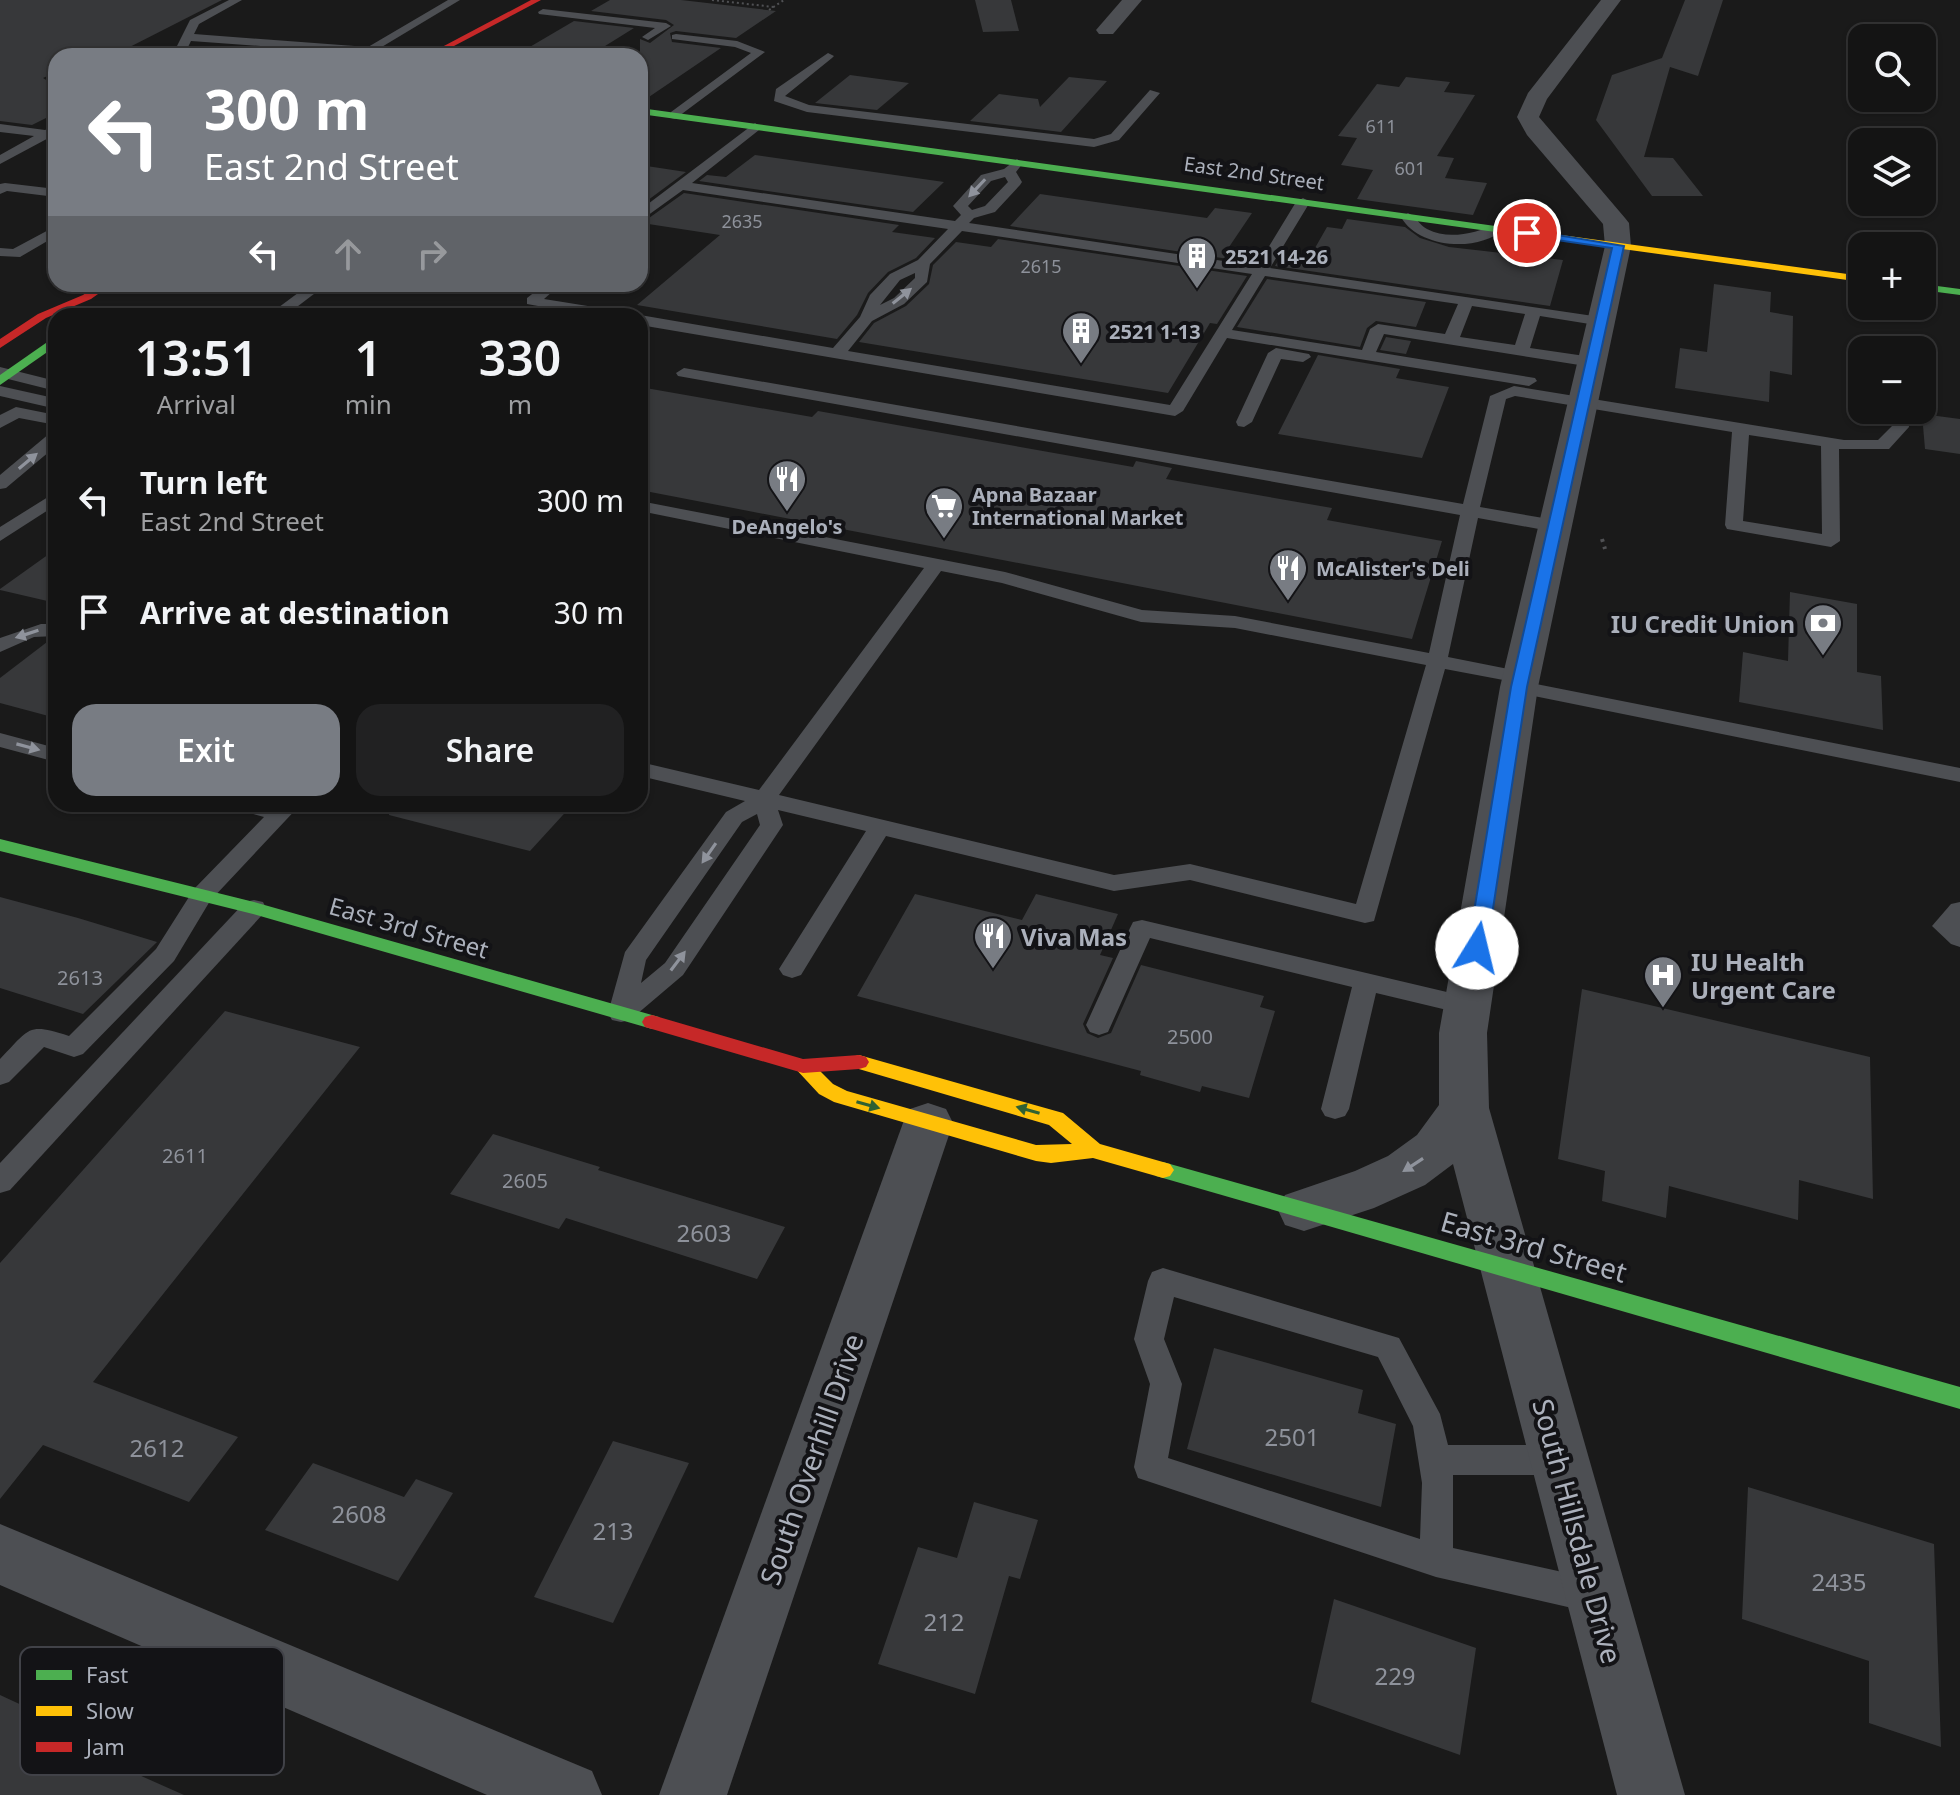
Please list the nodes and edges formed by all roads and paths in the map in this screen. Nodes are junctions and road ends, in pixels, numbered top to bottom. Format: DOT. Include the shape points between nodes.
graph roads {
  1 [pos="237,0"];
  2 [pos="455,0"];
  3 [pos="567,0"];
  4 [pos="784,0"];
  5 [pos="1132,0"];
  6 [pos="1611,0"];
  7 [pos="712,1"];
  8 [pos="535,6"];
  9 [pos="774,7"];
  10 [pos="769,10"];
  11 [pos="479,29"];
  12 [pos="1106,30"];
  13 [pos="502,32"];
  14 [pos="186,37"];
  15 [pos="648,37"];
  16 [pos="676,37"];
  17 [pos="180,48"];
  18 [pos="331,48"];
  19 [pos="375,48"];
  20 [pos="463,48"];
  21 [pos="464,48"];
  22 [pos="828,56"];
  23 [pos="1154,93"];
  24 [pos="648,112"];
  25 [pos="675,115"];
  26 [pos="935,124"];
  27 [pos="755,127"];
  28 [pos="0,128"];
  29 [pos="48,131"];
  30 [pos="48,133"];
  31 [pos="908,148"];
  32 [pos="0,160"];
  33 [pos="1013,168"];
  34 [pos="680,185"];
  35 [pos="0,190"];
  36 [pos="48,192"];
  37 [pos="1303,202"];
  38 [pos="648,211"];
  39 [pos="963,221"];
  40 [pos="48,235"];
  41 [pos="1618,246"];
  42 [pos="0,252"];
  43 [pos="1261,271"];
  44 [pos="1848,277"];
  45 [pos="1936,289"];
  46 [pos="309,292"];
  47 [pos="544,292"];
  48 [pos="1960,292"];
  49 [pos="1467,301"];
  50 [pos="286,308"];
  51 [pos="573,308"];
  52 [pos="1534,311"];
  53 [pos="48,315"];
  54 [pos="648,321"];
  55 [pos="1602,321"];
  56 [pos="1223,333"];
  57 [pos="1451,340"];
  58 [pos="0,344"];
  59 [pos="48,346"];
  60 [pos="1521,351"];
  61 [pos="837,353"];
  62 [pos="1367,356"];
  63 [pos="684,373"];
  64 [pos="2,380"];
  65 [pos="1587,384"];
  66 [pos="48,385"];
  67 [pos="1514,391"];
  68 [pos="48,400"];
  69 [pos="48,418"];
  70 [pos="1244,422"];
  71 [pos="0,423"];
  72 [pos="1901,424"];
  73 [pos="1741,427"];
  74 [pos="1830,443"];
  75 [pos="48,444"];
  76 [pos="0,484"];
  77 [pos="48,502"];
  78 [pos="648,508"];
  79 [pos="35,511"];
  80 [pos="1470,511"];
  81 [pos="0,513"];
  82 [pos="1555,526"];
  83 [pos="0,535"];
  84 [pos="1602,539"];
  85 [pos="1605,549"];
  86 [pos="936,564"];
  87 [pos="48,629"];
  88 [pos="0,646"];
  89 [pos="1437,661"];
  90 [pos="1520,682"];
  91 [pos="0,740"];
  92 [pos="48,753"];
  93 [pos="648,771"];
  94 [pos="1960,775"];
  95 [pos="764,800"];
  96 [pos="282,812"];
  97 [pos="881,826"];
  98 [pos="0,845"];
  99 [pos="202,895"];
  100 [pos="254,908"];
  101 [pos="1960,910"];
  102 [pos="1960,938"];
  103 [pos="792,969"];
  104 [pos="1366,980"];
  105 [pos="1468,1006"];
  106 [pos="621,1013"];
  107 [pos="1099,1025"];
  108 [pos="803,1066"];
  109 [pos="0,1075"];
  110 [pos="1464,1108"];
  111 [pos="1335,1109"];
  112 [pos="928,1123"];
  113 [pos="1093,1150"];
  114 [pos="0,1182"];
  115 [pos="1304,1210"];
  116 [pos="1505,1267"];
  117 [pos="1960,1398"];
  118 [pos="1435,1460"];
  119 [pos="1558,1460"];
  120 [pos="0,1554"];
  121 [pos="1436,1561"];
  122 [pos="1596,1597"];
  123 [pos="219,1647"];
  124 [pos="284,1674"];
  125 [pos="568,1795"];
  126 [pos="693,1795"];
  127 [pos="1651,1795"];
  1 -- 14 [label="lane" via="194,22"];
  2 -- 19 [label="lane"];
  3 -- 8 [label="main road"];
  4 -- 9 [label="path"];
  5 -- 12 [label="street"];
  6 -- 41 [label="street" via="1536,98 1528,117 1616,223"];
  7 -- 9 [label="path"];
  8 -- 11 [label="main road"];
  8 -- 13 [label="main road"];
  8 -- 15 [label="lane" via="666,26"];
  9 -- 10 [label="path"];
  11 -- 13 [label="main road"];
  11 -- 20 [label="main road"];
  13 -- 21 [label="main road"];
  14 -- 17 [label="lane"];
  14 -- 18 [label="lane"];
  16 -- 25 [label="lane" via="748,46 759,54"];
  22 -- 26 [label="lane" via="778,98 807,108"];
  23 -- 26 [label="lane" via="1115,137 1094,143"];
  24 -- 25 [label="main road, East 2nd Street"];
  25 -- 27 [label="main road, East 2nd Street"];
  26 -- 31 [label="lane"];
  27 -- 31 [label="main road, East 2nd Street"];
  27 -- 34 [label="lane"];
  28 -- 29 [label="lane"];
  30 -- 32 [label="lane"];
  31 -- 33 [label="main road, East 2nd Street"];
  33 -- 37 [label="main road, East 2nd Street"];
  33 -- 39 [label="lane" via="1015,182 1007,191 990,209"];
  33 -- 39 [label="lane, one-way" via="986,178 960,206"];
  34 -- 38 [label="lane"];
  34 -- 39 [label="lane"];
  35 -- 36 [label="lane"];
  37 -- 41 [label="main road, East 2nd Street"];
  37 -- 43 [label="lane"];
  39 -- 43 [label="lane"];
  39 -- 61 [label="lane" via="923,263 922,279 899,301 867,318"];
  40 -- 42 [label="lane" via="15,254"];
  41 -- 44 [label="main road, East 2nd Street"];
  41 -- 55 [label="street, South Hillsdale Drive"];
  43 -- 49 [label="lane"];
  43 -- 56 [label="lane"];
  45 -- 48 [label="main road"];
  46 -- 50 [label="lane"];
  47 -- 51 [label="lane" via="532,301"];
  49 -- 52 [label="lane"];
  49 -- 57 [label="lane"];
  52 -- 55 [label="lane"];
  52 -- 60 [label="lane"];
  53 -- 58 [label="main road"];
  54 -- 61 [label="lane"];
  55 -- 65 [label="street, South Hillsdale Drive"];
  56 -- 61 [label="lane" via="1175,411"];
  56 -- 62 [label="lane"];
  57 -- 60 [label="lane"];
  57 -- 62 [label="lane" via="1378,329"];
  59 -- 64 [label="main road"];
  60 -- 65 [label="lane"];
  62 -- 65 [label="lane"];
  63 -- 80 [label="lane"];
  64 -- 66 [label="lane"];
  64 -- 68 [label="lane"];
  65 -- 67 [label="lane"];
  65 -- 73 [label="lane"];
  65 -- 82 [label="street, South Hillsdale Drive"];
  67 -- 70 [label="lane" via="1276,353"];
  67 -- 80 [label="lane" via="1498,396"];
  69 -- 71 [label="lane" via="16,412"];
  72 -- 74 [label="lane" via="1883,445"];
  73 -- 74 [label="lane"];
  73 -- 74 [label="lane" via="1734,525 1831,541"];
  76 -- 75 [label="lane, one-way"];
  77 -- 79 [label="lane"];
  78 -- 86 [label="lane"];
  79 -- 81 [label="lane"];
  79 -- 83 [label="lane"];
  80 -- 82 [label="lane"];
  80 -- 89 [label="lane"];
  82 -- 90 [label="street, South Hillsdale Drive"];
  84 -- 85 [label="path"];
  86 -- 89 [label="lane" via="1141,616 1235,622"];
  86 -- 95 [label="lane"];
  87 -- 88 [label="lane, one-way"];
  89 -- 90 [label="lane"];
  89 -- 97 [label="lane" via="1365,915 1190,872 1114,883"];
  90 -- 94 [label="lane"];
  90 -- 105 [label="street, South Hillsdale Drive"];
  91 -- 92 [label="lane, one-way"];
  93 -- 95 [label="lane"];
  95 -- 97 [label="lane"];
  95 -- 106 [label="lane, one-way" via="734,817 634,958"];
  106 -- 95 [label="lane, one-way" via="674,969 772,825"];
  96 -- 99 [label="lane"];
  97 -- 103 [label="lane"];
  98 -- 99 [label="main road, East 3rd Street"];
  99 -- 100 [label="main road, East 3rd Street"];
  99 -- 109 [label="lane" via="165,955 74,1047 39,1036"];
  100 -- 106 [label="main road, East 3rd Street"];
  100 -- 114 [label="lane"];
  101 -- 102 [label="lane" via="1944,926"];
  104 -- 105 [label="lane"];
  104 -- 107 [label="lane" via="1142,928"];
  104 -- 111 [label="lane"];
  105 -- 110 [label="street, South Hillsdale Drive"];
  106 -- 108 [label="main road, East 3rd Street"];
  108 -- 112 [label="main road, East 3rd Street, one-way" via="836,1094"];
  113 -- 108 [label="main road, East 3rd Street, one-way" via="1065,1124 1018,1107 858,1062"];
  110 -- 115 [label="street, one-way" via="1436,1149 1414,1166"];
  110 -- 116 [label="street, South Hillsdale Drive"];
  112 -- 113 [label="main road, East 3rd Street" via="1036,1153"];
  112 -- 126 [label="street, South Overhill Drive"];
  113 -- 115 [label="main road, East 3rd Street"];
  115 -- 116 [label="main road, East 3rd Street"];
  116 -- 117 [label="main road, East 3rd Street"];
  116 -- 119 [label="street, South Hillsdale Drive"];
  118 -- 119 [label="lane"];
  118 -- 121 [label="lane"];
  118 -- 121 [label="lane" via="1429,1424 1388,1347 1163,1281 1149,1339 1166,1384 1150,1467"];
  119 -- 122 [label="street, South Hillsdale Drive"];
  120 -- 123 [label="street"];
  121 -- 122 [label="lane"];
  122 -- 127 [label="street, South Hillsdale Drive"];
  124 -- 125 [label="street"];
}
